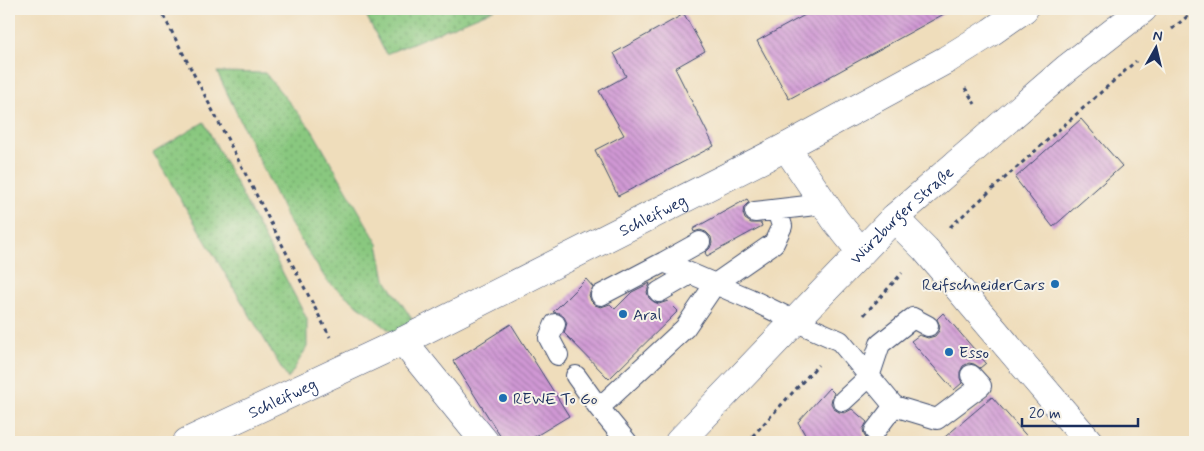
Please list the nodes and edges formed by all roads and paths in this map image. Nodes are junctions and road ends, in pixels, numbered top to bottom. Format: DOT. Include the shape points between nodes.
graph roads {
  1 [pos="160,9"];
  2 [pos="1024,9"];
  3 [pos="1143,9"];
  4 [pos="1195,10"];
  5 [pos="1167,33"];
  6 [pos="1138,59"];
  7 [pos="786,147"];
  8 [pos="824,204"];
  9 [pos="777,210"];
  10 [pos="755,212"];
  11 [pos="894,218"];
  12 [pos="700,242"];
  13 [pos="925,248"];
  14 [pos="861,252"];
  15 [pos="664,262"];
  16 [pos="690,274"];
  17 [pos="715,284"];
  18 [pos="659,292"];
  19 [pos="601,295"];
  20 [pos="795,321"];
  21 [pos="555,324"];
  22 [pos="928,326"];
  23 [pos="403,341"];
  24 [pos="840,341"];
  25 [pos="558,355"];
  26 [pos="346,367"];
  27 [pos="576,376"];
  28 [pos="971,376"];
  29 [pos="870,377"];
  30 [pos="843,401"];
  31 [pos="894,406"];
  32 [pos="599,408"];
  33 [pos="875,431"];
  34 [pos="187,442"];
  35 [pos="485,442"];
  36 [pos="626,442"];
  37 [pos="679,442"];
  38 [pos="748,442"];
  39 [pos="1090,442"];
  1 -- 26 [label="path"];
  2 -- 7 [label="street" via="946,60"];
  3 -- 11 [label="street, Würzburger Straße" via="1066,69"];
  4 -- 5 [label="path"];
  6 -- 13 [label="path"];
  7 -- 8 [label="street"];
  7 -- 23 [label="street, Schleifweg"];
  8 -- 9 [label="lane"];
  8 -- 14 [label="street"];
  9 -- 10 [label="lane"];
  9 -- 17 [label="lane" via="782,226 774,243"];
  11 -- 13 [label="street"];
  11 -- 14 [label="street, Würzburger Straße"];
  12 -- 15 [label="lane"];
  13 -- 24 [label="path"];
  13 -- 39 [label="street"];
  14 -- 20 [label="street, Würzburger Straße"];
  15 -- 16 [label="lane"];
  15 -- 19 [label="lane"];
  16 -- 17 [label="lane"];
  16 -- 18 [label="lane"];
  17 -- 20 [label="lane"];
  17 -- 32 [label="lane" via="685,328"];
  20 -- 24 [label="lane"];
  20 -- 37 [label="street, Würzburger Straße"];
  21 -- 25 [label="lane" via="549,338"];
  22 -- 29 [label="lane" via="913,318 880,344"];
  23 -- 26 [label="street, Schleifweg"];
  23 -- 35 [label="street"];
  24 -- 29 [label="lane"];
  24 -- 38 [label="path"];
  26 -- 34 [label="street, Schleifweg"];
  27 -- 32 [label="lane"];
  28 -- 31 [label="lane" via="981,386 936,419"];
  29 -- 30 [label="lane"];
  29 -- 31 [label="lane"];
  31 -- 33 [label="lane"];
  32 -- 36 [label="lane"];
}
